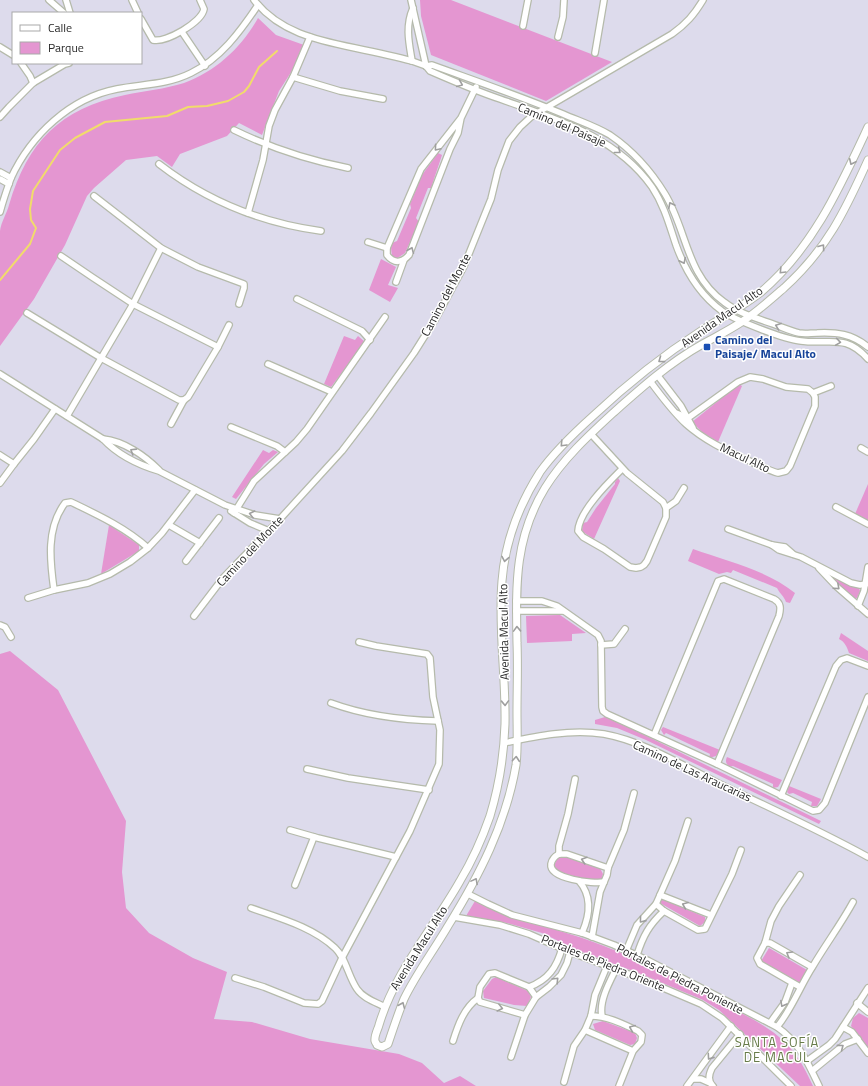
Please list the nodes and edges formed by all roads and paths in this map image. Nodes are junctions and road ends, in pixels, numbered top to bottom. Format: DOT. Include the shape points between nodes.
graph roads {
  1 [pos="49,0"];
  2 [pos="66,0"];
  3 [pos="132,0"];
  4 [pos="200,0"];
  5 [pos="254,0"];
  6 [pos="411,0"];
  7 [pos="528,0"];
  8 [pos="564,0"];
  9 [pos="604,0"];
  10 [pos="703,0"];
  11 [pos="258,5"];
  12 [pos="413,8"];
  13 [pos="63,12"];
  14 [pos="70,12"];
  15 [pos="138,12"];
  16 [pos="142,21"];
  17 [pos="523,26"];
  18 [pos="182,32"];
  19 [pos="558,37"];
  20 [pos="310,38"];
  21 [pos="0,47"];
  22 [pos="595,53"];
  23 [pos="12,55"];
  24 [pos="412,61"];
  25 [pos="22,64"];
  26 [pos="65,64"];
  27 [pos="204,66"];
  28 [pos="426,66"];
  29 [pos="293,77"];
  30 [pos="478,82"];
  31 [pos="33,83"];
  32 [pos="475,90"];
  33 [pos="383,99"];
  34 [pos="547,108"];
  35 [pos="538,113"];
  36 [pos="0,117"];
  37 [pos="461,118"];
  38 [pos="868,127"];
  39 [pos="234,130"];
  40 [pos="265,145"];
  41 [pos="868,160"];
  42 [pos="159,164"];
  43 [pos="348,168"];
  44 [pos="0,172"];
  45 [pos="11,178"];
  46 [pos="0,179"];
  47 [pos="9,184"];
  48 [pos="94,196"];
  49 [pos="0,212"];
  50 [pos="248,213"];
  51 [pos="321,231"];
  52 [pos="368,242"];
  53 [pos="160,248"];
  54 [pos="387,248"];
  55 [pos="61,256"];
  56 [pos="404,260"];
  57 [pos="396,282"];
  58 [pos="297,299"];
  59 [pos="134,304"];
  60 [pos="239,304"];
  61 [pos="736,310"];
  62 [pos="27,312"];
  63 [pos="728,315"];
  64 [pos="750,315"];
  65 [pos="385,318"];
  66 [pos="743,321"];
  67 [pos="229,325"];
  68 [pos="370,340"];
  69 [pos="218,347"];
  70 [pos="868,347"];
  71 [pos="102,358"];
  72 [pos="868,359"];
  73 [pos="268,364"];
  74 [pos="0,374"];
  75 [pos="658,376"];
  76 [pos="650,381"];
  77 [pos="831,386"];
  78 [pos="332,392"];
  79 [pos="813,393"];
  80 [pos="184,400"];
  81 [pos="55,409"];
  82 [pos="676,413"];
  83 [pos="67,416"];
  84 [pos="688,418"];
  85 [pos="171,424"];
  86 [pos="231,427"];
  87 [pos="694,430"];
  88 [pos="591,434"];
  89 [pos="103,438"];
  90 [pos="861,448"];
  91 [pos="285,452"];
  92 [pos="868,452"];
  93 [pos="0,455"];
  94 [pos="14,464"];
  95 [pos="622,469"];
  96 [pos="159,471"];
  97 [pos="0,483"];
  98 [pos="684,488"];
  99 [pos="195,490"];
  100 [pos="836,507"];
  101 [pos="666,508"];
  102 [pos="234,511"];
  103 [pos="219,518"];
  104 [pos="280,519"];
  105 [pos="868,524"];
  106 [pos="169,525"];
  107 [pos="728,528"];
  108 [pos="269,531"];
  109 [pos="200,543"];
  110 [pos="148,548"];
  111 [pos="186,561"];
  112 [pos="817,566"];
  113 [pos="868,567"];
  114 [pos="866,584"];
  115 [pos="54,590"];
  116 [pos="28,598"];
  117 [pos="516,601"];
  118 [pos="539,601"];
  119 [pos="858,606"];
  120 [pos="516,611"];
  121 [pos="538,611"];
  122 [pos="564,611"];
  123 [pos="868,614"];
  124 [pos="194,616"];
  125 [pos="0,625"];
  126 [pos="625,629"];
  127 [pos="11,637"];
  128 [pos="359,642"];
  129 [pos="601,645"];
  130 [pos="868,666"];
  131 [pos="868,697"];
  132 [pos="331,703"];
  133 [pos="438,721"];
  134 [pos="654,735"];
  135 [pos="517,740"];
  136 [pos="504,743"];
  137 [pos="717,764"];
  138 [pos="307,769"];
  139 [pos="575,779"];
  140 [pos="429,790"];
  141 [pos="634,793"];
  142 [pos="782,796"];
  143 [pos="688,821"];
  144 [pos="290,830"];
  145 [pos="314,837"];
  146 [pos="477,849"];
  147 [pos="741,850"];
  148 [pos="559,854"];
  149 [pos="487,855"];
  150 [pos="868,857"];
  151 [pos="396,858"];
  152 [pos="608,868"];
  153 [pos="800,875"];
  154 [pos="578,880"];
  155 [pos="604,882"];
  156 [pos="295,885"];
  157 [pos="468,894"];
  158 [pos="660,895"];
  159 [pos="853,902"];
  160 [pos="656,904"];
  161 [pos="251,908"];
  162 [pos="444,908"];
  163 [pos="664,911"];
  164 [pos="711,916"];
  165 [pos="454,917"];
  166 [pos="582,933"];
  167 [pos="592,937"];
  168 [pos="423,941"];
  169 [pos="765,943"];
  170 [pos="562,948"];
  171 [pos="433,950"];
  172 [pos="626,951"];
  173 [pos="570,952"];
  174 [pos="636,955"];
  175 [pos="342,958"];
  176 [pos="607,966"];
  177 [pos="812,967"];
  178 [pos="616,969"];
  179 [pos="235,978"];
  180 [pos="792,983"];
  181 [pos="529,987"];
  182 [pos="800,987"];
  183 [pos="868,988"];
  184 [pos="536,997"];
  185 [pos="478,998"];
  186 [pos="857,1003"];
  187 [pos="385,1007"];
  188 [pos="868,1012"];
  189 [pos="525,1015"];
  190 [pos="591,1016"];
  191 [pos="602,1016"];
  192 [pos="770,1023"];
  193 [pos="731,1026"];
  194 [pos="777,1027"];
  195 [pos="843,1028"];
  196 [pos="585,1030"];
  197 [pos="740,1034"];
  198 [pos="858,1039"];
  199 [pos="453,1041"];
  200 [pos="633,1051"];
  201 [pos="868,1053"];
  202 [pos="511,1057"];
  203 [pos="807,1061"];
  204 [pos="812,1071"];
  205 [pos="693,1079"];
  206 [pos="564,1082"];
  207 [pos="711,1085"];
  208 [pos="619,1086"];
  209 [pos="687,1086"];
  210 [pos="791,1086"];
  211 [pos="819,1086"];
  1 -- 13 [label="street"];
  2 -- 14 [label="street"];
  3 -- 15 [label="street"];
  4 -- 18 [label="street" via="204,6 203,13"];
  5 -- 11 [label="street, Camino del Paisaje"];
  6 -- 12 [label="street"];
  7 -- 17 [label="street"];
  8 -- 19 [label="street"];
  9 -- 22 [label="street"];
  10 -- 34 [label="street, Camino del Monte" via="685,25"];
  11 -- 20 [label="street, Camino del Paisaje" via="288,29"];
  11 -- 27 [label="street" via="227,46"];
  12 -- 24 [label="street" via="408,31"];
  12 -- 28 [label="street"];
  16 -- 18 [label="street" via="153,40 157,41"];
  18 -- 27 [label="street"];
  20 -- 24 [label="street, Camino del Paisaje"];
  20 -- 29 [label="street"];
  21 -- 23 [label="street"];
  24 -- 28 [label="street, Camino del Paisaje"];
  25 -- 31 [label="street"];
  26 -- 31 [label="street"];
  27 -- 45 [label="street" via="174,80 108,91 76,104 38,137 22,157"];
  28 -- 30 [label="street, Camino del Paisaje" via="432,65"];
  28 -- 32 [label="street, Camino del Paisaje, one-way" via="430,71"];
  29 -- 33 [label="street" via="340,91"];
  29 -- 40 [label="street" via="275,110"];
  30 -- 32 [label="street"];
  30 -- 34 [label="street, Camino del Paisaje"];
  31 -- 36 [label="street"];
  32 -- 35 [label="street, Camino del Paisaje"];
  32 -- 37 [label="street"];
  34 -- 35 [label="street, Camino del Monte"];
  61 -- 34 [label="street, Camino del Paisaje, one-way" via="719,298 698,272 688,253 678,219 669,201 642,163 608,134"];
  35 -- 63 [label="street, Camino del Paisaje, one-way" via="605,143 638,169 664,209 680,256 692,277 715,305"];
  35 -- 104 [label="street, Camino del Monte" via="525,122 509,141 464,266 425,337 352,439"];
  37 -- 54 [label="street, one-way" via="421,169"];
  56 -- 37 [label="street, one-way" via="410,253 458,133"];
  38 -- 61 [label="street, Avenida Macul Alto, one-way" via="834,199 808,240 774,280"];
  39 -- 40 [label="street"];
  40 -- 43 [label="street" via="304,158"];
  40 -- 50 [label="street"];
  64 -- 41 [label="street, Avenida Macul Alto, one-way" via="784,288 822,247 844,211"];
  42 -- 50 [label="street" via="203,193"];
  44 -- 45 [label="street"];
  45 -- 47 [label="street"];
  46 -- 47 [label="street"];
  47 -- 49 [label="street"];
  48 -- 53 [label="street"];
  50 -- 51 [label="street" via="281,224"];
  52 -- 54 [label="street"];
  53 -- 59 [label="street"];
  53 -- 60 [label="street" via="198,267 244,284"];
  54 -- 56 [label="street" via="387,255 391,259 398,262"];
  55 -- 59 [label="street"];
  56 -- 57 [label="street"];
  58 -- 68 [label="street" via="362,331"];
  59 -- 69 [label="street"];
  59 -- 71 [label="street"];
  61 -- 63 [label="street, Avenida Macul Alto"];
  61 -- 64 [label="street, Camino del Paisaje"];
  62 -- 71 [label="street"];
  63 -- 66 [label="street, Camino del Paisaje"];
  63 -- 136 [label="street, Avenida Macul Alto, one-way" via="641,374 606,404 560,447 542,470 520,508 510,536 502,580"];
  64 -- 66 [label="street, Avenida Macul Alto"];
  70 -- 64 [label="street, Camino del Paisaje, one-way" via="844,334 799,333"];
  65 -- 68 [label="street"];
  66 -- 72 [label="street, Camino del Paisaje, one-way" via="794,340 846,343 858,349"];
  66 -- 75 [label="street, Avenida Macul Alto" via="700,345"];
  67 -- 69 [label="street"];
  68 -- 78 [label="street"];
  69 -- 80 [label="street"];
  71 -- 80 [label="street" via="179,400"];
  71 -- 83 [label="street"];
  73 -- 78 [label="street"];
  74 -- 81 [label="street"];
  75 -- 76 [label="street, Avenida Macul Alto"];
  75 -- 84 [label="street"];
  76 -- 82 [label="street, Macul Alto"];
  76 -- 88 [label="street, Avenida Macul Alto"];
  77 -- 79 [label="street"];
  78 -- 91 [label="street" via="308,429"];
  79 -- 84 [label="street" via="808,389 792,388 750,377 738,382"];
  79 -- 87 [label="street, Macul Alto" via="815,406 790,466 784,472 775,472 724,449"];
  80 -- 85 [label="street"];
  81 -- 83 [label="street"];
  81 -- 94 [label="street"];
  82 -- 84 [label="street, Macul Alto"];
  82 -- 87 [label="street, Macul Alto"];
  83 -- 89 [label="street"];
  84 -- 87 [label="street"];
  86 -- 91 [label="street" via="277,446"];
  88 -- 95 [label="street"];
  88 -- 117 [label="street, Avenida Macul Alto" via="558,470 535,508 520,552"];
  96 -- 89 [label="street, one-way" via="148,460 126,446"];
  89 -- 96 [label="street" via="110,447 136,462"];
  90 -- 92 [label="street"];
  91 -- 102 [label="street" via="254,481"];
  93 -- 94 [label="street"];
  94 -- 97 [label="street"];
  95 -- 101 [label="street" via="663,502"];
  95 -- 101 [label="street" via="600,492 585,514 578,528 583,537 630,567 641,568 647,561 666,517"];
  96 -- 99 [label="street"];
  98 -- 101 [label="street" via="676,501"];
  99 -- 102 [label="street"];
  99 -- 106 [label="street"];
  100 -- 105 [label="street"];
  104 -- 102 [label="street, one-way"];
  102 -- 108 [label="street" via="250,524"];
  103 -- 109 [label="street"];
  104 -- 108 [label="street, Camino del Monte"];
  106 -- 109 [label="street"];
  106 -- 110 [label="street"];
  107 -- 112 [label="street" via="772,545 785,547"];
  108 -- 124 [label="street, Camino del Monte" via="223,578"];
  109 -- 111 [label="street"];
  110 -- 115 [label="street" via="121,568 100,579"];
  110 -- 115 [label="street" via="132,534 100,516 71,502 65,503 54,524 50,549"];
  112 -- 114 [label="street" via="854,584"];
  112 -- 119 [label="street, one-way"];
  113 -- 114 [label="street"];
  114 -- 119 [label="street"];
  115 -- 116 [label="street"];
  117 -- 118 [label="street"];
  117 -- 120 [label="street, Avenida Macul Alto"];
  118 -- 121 [label="street" via="541,605"];
  118 -- 122 [label="street" via="552,604"];
  119 -- 123 [label="street"];
  120 -- 121 [label="street"];
  135 -- 120 [label="street, Avenida Macul Alto, one-way"];
  121 -- 122 [label="street"];
  122 -- 129 [label="street" via="598,635"];
  125 -- 127 [label="street"];
  126 -- 129 [label="street" via="616,643"];
  128 -- 133 [label="street" via="427,654 430,658"];
  129 -- 134 [label="street" via="602,709 607,714"];
  130 -- 142 [label="street" via="847,658 838,662"];
  131 -- 142 [label="street" via="823,807 813,811"];
  132 -- 133 [label="street" via="383,717"];
  133 -- 140 [label="street" via="439,764"];
  134 -- 137 [label="street"];
  134 -- 137 [label="street" via="718,581 724,579 774,600 781,606 779,616"];
  135 -- 136 [label="street, Camino de Las Araucarias"];
  149 -- 135 [label="street, Avenida Macul Alto, one-way" via="500,825 509,794 516,763"];
  135 -- 150 [label="street, Camino de Las Araucarias" via="575,732 604,734 625,740"];
  136 -- 146 [label="street, Avenida Macul Alto" via="495,798"];
  137 -- 142 [label="street"];
  138 -- 140 [label="street"];
  139 -- 148 [label="street"];
  140 -- 151 [label="street"];
  141 -- 152 [label="street" via="624,830"];
  143 -- 158 [label="street"];
  144 -- 145 [label="street"];
  145 -- 151 [label="street"];
  145 -- 156 [label="street"];
  146 -- 149 [label="street" via="484,849"];
  146 -- 162 [label="street, Avenida Macul Alto"];
  147 -- 164 [label="street"];
  152 -- 148 [label="street, one-way" via="567,854"];
  148 -- 154 [label="street" via="552,862 553,871"];
  157 -- 149 [label="street, Avenida Macul Alto, one-way"];
  151 -- 175 [label="street"];
  152 -- 155 [label="street"];
  153 -- 169 [label="street" via="776,911"];
  154 -- 155 [label="street"];
  154 -- 166 [label="street" via="586,892 589,903"];
  155 -- 167 [label="street"];
  157 -- 165 [label="street, Avenida Macul Alto"];
  157 -- 166 [label="street, Portales de Piedra Poniente" via="512,914"];
  158 -- 160 [label="street"];
  164 -- 158 [label="street, one-way"];
  159 -- 177 [label="street"];
  160 -- 163 [label="street"];
  160 -- 172 [label="street, one-way" via="637,925"];
  161 -- 175 [label="street" via="311,931 336,949"];
  162 -- 165 [label="street" via="445,915"];
  162 -- 168 [label="street, Avenida Macul Alto"];
  163 -- 164 [label="street" via="698,930 707,926"];
  163 -- 174 [label="street" via="650,926"];
  165 -- 170 [label="street, Portales de Piedra Oriente" via="515,929"];
  165 -- 171 [label="street, Avenida Macul Alto"];
  166 -- 167 [label="street, Portales de Piedra Poniente"];
  167 -- 172 [label="street, Portales de Piedra Poniente"];
  168 -- 171 [label="street" via="426,949"];
  168 -- 187 [label="street, Avenida Macul Alto" via="404,968"];
  177 -- 169 [label="street, one-way" via="770,943"];
  169 -- 180 [label="street" via="758,958 760,964"];
  170 -- 173 [label="street, Portales de Piedra Oriente"];
  170 -- 181 [label="street" via="557,965 550,974"];
  187 -- 171 [label="street, Avenida Macul Alto, one-way" via="375,1038 377,1046 382,1047 388,1044 405,998"];
  172 -- 174 [label="street, Portales de Piedra Poniente"];
  173 -- 176 [label="street, Portales de Piedra Oriente"];
  184 -- 173 [label="street, one-way" via="561,975"];
  174 -- 192 [label="street, Portales de Piedra Poniente"];
  175 -- 179 [label="street" via="318,1004 304,1003"];
  175 -- 187 [label="street" via="357,989"];
  176 -- 178 [label="street, Portales de Piedra Oriente"];
  176 -- 190 [label="street" via="595,995"];
  177 -- 182 [label="street"];
  178 -- 191 [label="street" via="603,1001"];
  178 -- 193 [label="street, Portales de Piedra Oriente" via="701,1004"];
  180 -- 182 [label="street"];
  180 -- 192 [label="street, one-way" via="785,1002"];
  181 -- 184 [label="street"];
  181 -- 185 [label="street" via="495,973 489,974 480,987"];
  182 -- 194 [label="street" via="792,1006"];
  183 -- 186 [label="street"];
  184 -- 189 [label="street"];
  185 -- 189 [label="street, one-way" via="486,1005"];
  185 -- 199 [label="street" via="463,1015"];
  186 -- 188 [label="street"];
  186 -- 195 [label="street"];
  189 -- 202 [label="street"];
  190 -- 191 [label="street"];
  190 -- 196 [label="street"];
  200 -- 191 [label="street, one-way" via="641,1042 641,1033"];
  192 -- 194 [label="street, Portales de Piedra Poniente"];
  193 -- 197 [label="street, Portales de Piedra Oriente"];
  193 -- 205 [label="street, one-way"];
  194 -- 203 [label="street, Portales de Piedra Poniente" via="796,1043"];
  195 -- 198 [label="street" via="852,1032"];
  195 -- 203 [label="street" via="829,1045"];
  196 -- 200 [label="street"];
  196 -- 206 [label="street" via="574,1046"];
  197 -- 207 [label="street" via="712,1068 709,1076"];
  197 -- 210 [label="street, Portales de Piedra Oriente"];
  198 -- 201 [label="street"];
  204 -- 198 [label="street, one-way" via="845,1044"];
  200 -- 208 [label="street"];
  203 -- 204 [label="street, Portales de Piedra Poniente"];
  204 -- 211 [label="street, Portales de Piedra Poniente"];
  205 -- 207 [label="street" via="701,1079"];
  205 -- 209 [label="street"];
}
